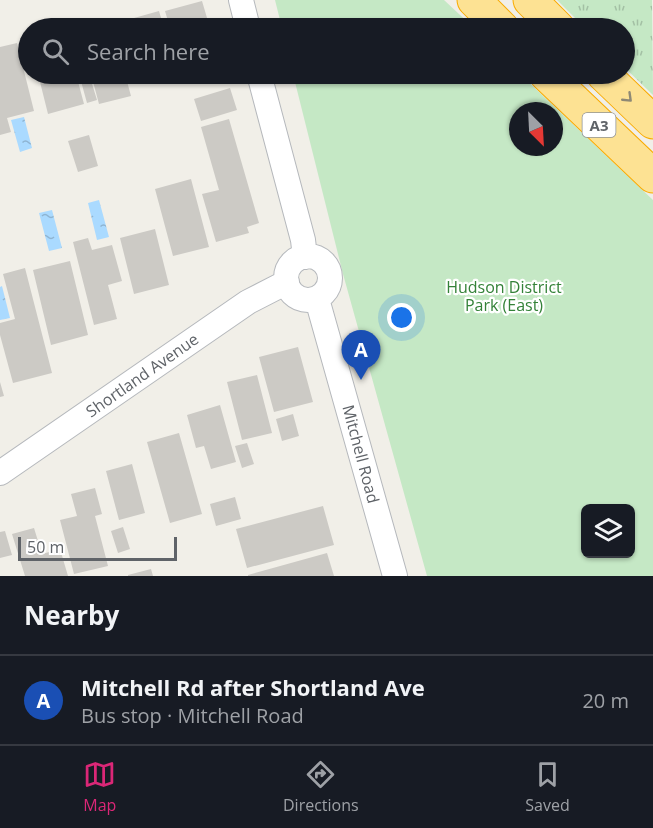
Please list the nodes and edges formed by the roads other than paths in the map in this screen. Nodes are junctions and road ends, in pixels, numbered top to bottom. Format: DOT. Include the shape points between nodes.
graph roads {
  1 [pos="241,0"];
  2 [pos="474,0"];
  3 [pos="530,0"];
  4 [pos="246,18"];
  5 [pos="492,18"];
  6 [pos="548,18"];
  7 [pos="262,84"];
  8 [pos="556,84"];
  9 [pos="613,84"];
  10 [pos="653,122"];
  11 [pos="653,176"];
  12 [pos="305,257"];
  13 [pos="287,282"];
  14 [pos="317,298"];
  15 [pos="0,473"];
  16 [pos="395,576"];
  1 -- 4 [label="street"];
  2 -- 5 [label="highway"];
  3 -- 6 [label="highway"];
  7 -- 12 [label="street"];
  8 -- 11 [label="highway, A3"];
  9 -- 10 [label="highway, A3, one-way"];
  12 -- 13 [label="street" via="290,266"];
  12 -- 14 [label="street" via="323,262 330,274 328,289"];
  13 -- 14 [label="street" via="298,298"];
  13 -- 15 [label="street, Shortland Avenue" via="248,302"];
  14 -- 16 [label="street, Mitchell Road"];
}
